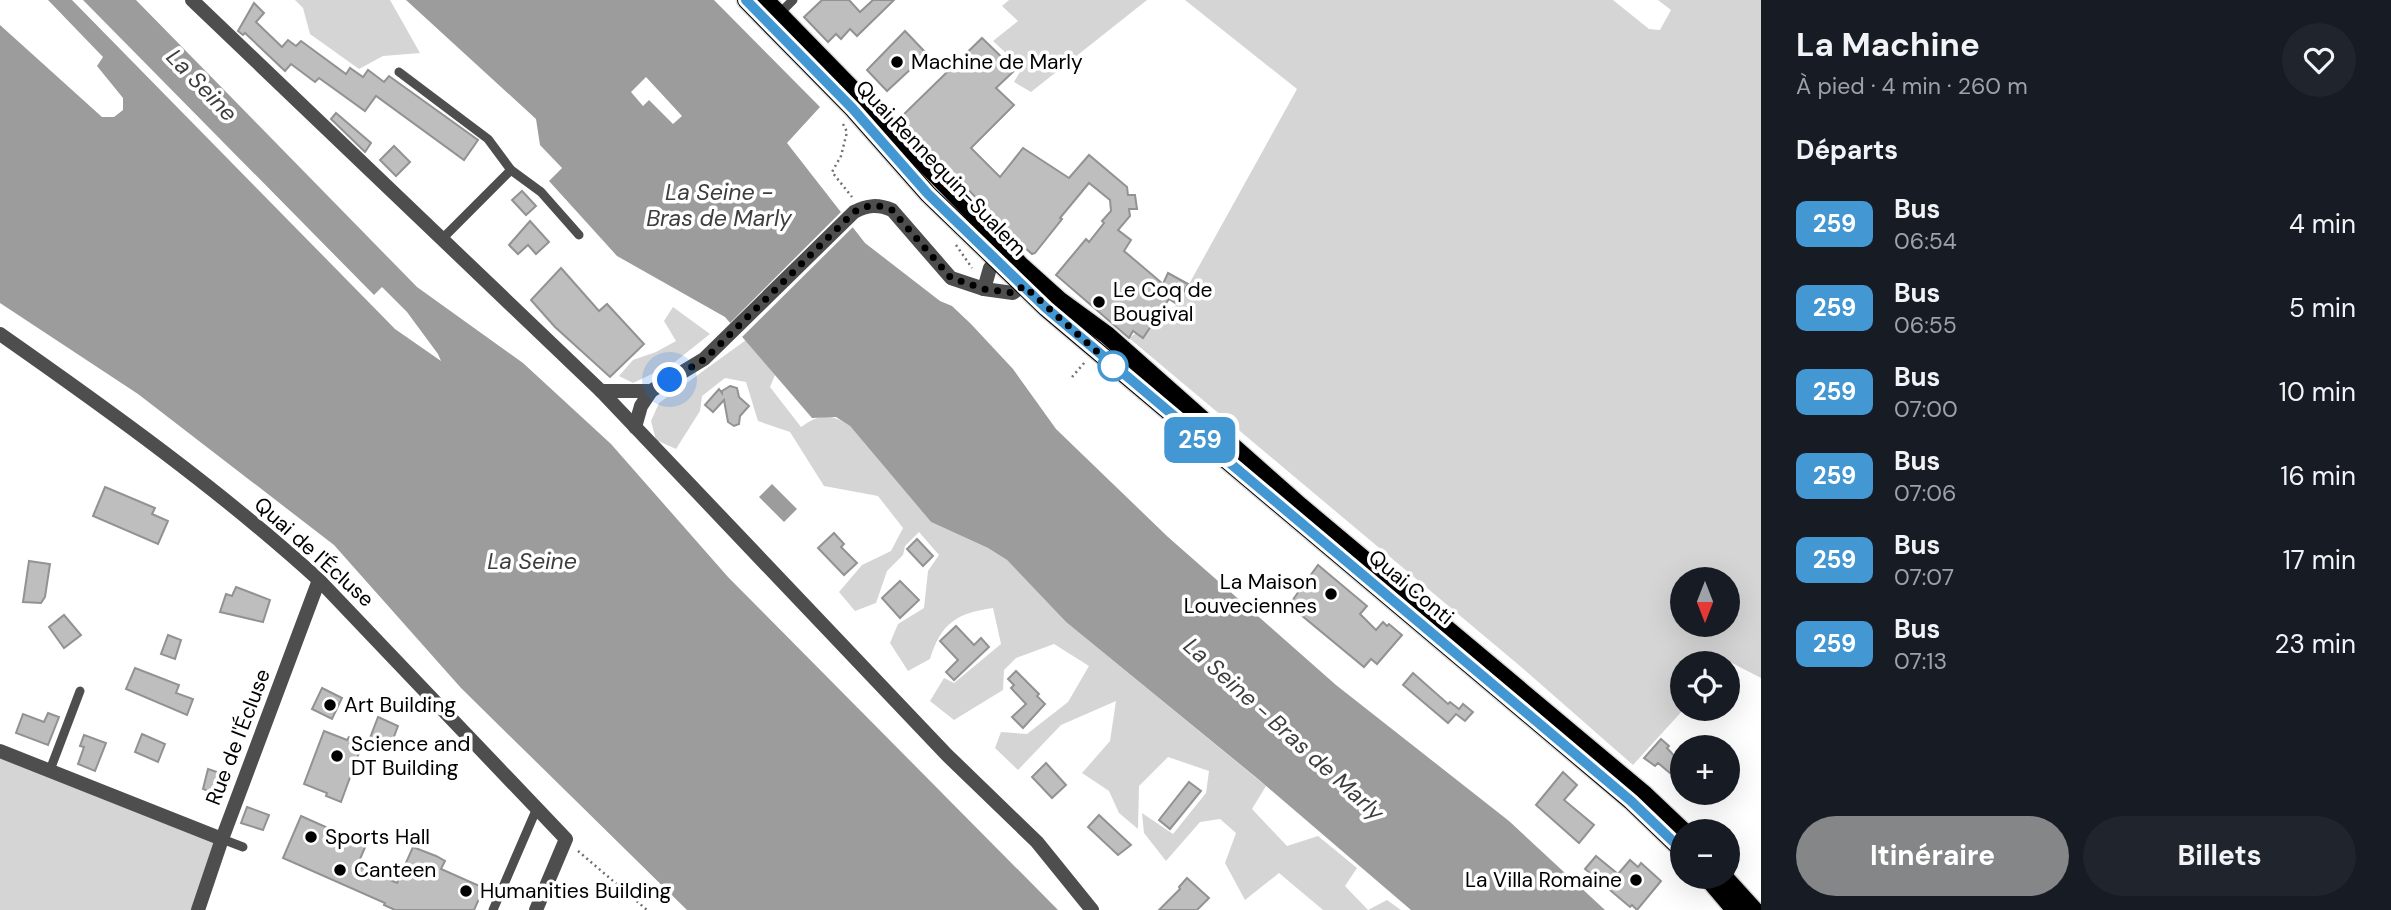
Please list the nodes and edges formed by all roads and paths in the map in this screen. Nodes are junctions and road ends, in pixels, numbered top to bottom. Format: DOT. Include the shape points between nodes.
graph roads {
  1 [pos="192,0"];
  2 [pos="746,0"];
  3 [pos="765,0"];
  4 [pos="793,0"];
  5 [pos="779,14"];
  6 [pos="399,72"];
  7 [pos="842,123"];
  8 [pos="510,170"];
  9 [pos="857,210"];
  10 [pos="579,234"];
  11 [pos="441,240"];
  12 [pos="959,240"];
  13 [pos="1002,256"];
  14 [pos="974,272"];
  15 [pos="1028,281"];
  16 [pos="984,289"];
  17 [pos="0,334"];
  18 [pos="1121,347"];
  19 [pos="1089,356"];
  20 [pos="1108,362"];
  21 [pos="1072,377"];
  22 [pos="601,391"];
  23 [pos="650,391"];
  24 [pos="635,427"];
  25 [pos="319,580"];
  26 [pos="80,691"];
  27 [pos="0,751"];
  28 [pos="50,770"];
  29 [pos="537,808"];
  30 [pos="1670,819"];
  31 [pos="1670,838"];
  32 [pos="222,839"];
  33 [pos="566,839"];
  34 [pos="243,847"];
  35 [pos="1717,889"];
  36 [pos="1735,889"];
  37 [pos="541,908"];
  38 [pos="198,910"];
  39 [pos="493,910"];
  40 [pos="647,910"];
  41 [pos="1092,910"];
  42 [pos="1735,910"];
  43 [pos="1754,910"];
  1 -- 11 [label="street"];
  2 -- 13 [label="main road, Quai Rennequin-Sualem" via="928,194"];
  3 -- 5 [label="main road, Quai Rennequin-Sualem"];
  4 -- 5 [label="lane"];
  5 -- 13 [label="main road, Quai Rennequin-Sualem" via="980,220"];
  6 -- 8 [label="lane" via="488,139"];
  7 -- 9 [label="path" via="847,132 832,172"];
  8 -- 10 [label="lane" via="541,192"];
  8 -- 11 [label="lane"];
  9 -- 16 [label="street" via="881,206 892,210 951,278"];
  9 -- 23 [label="street" via="705,359"];
  11 -- 22 [label="street"];
  12 -- 14 [label="path" via="955,243"];
  13 -- 15 [label="main road, Quai Rennequin-Sualem"];
  13 -- 16 [label="street" via="990,268"];
  15 -- 16 [label="street" via="1013,293"];
  15 -- 18 [label="main road, Quai Rennequin-Sualem"];
  15 -- 20 [label="main road, Quai Rennequin-Sualem"];
  17 -- 25 [label="street, Quai de l'Écluse" via="158,448"];
  18 -- 30 [label="main road, Quai Conti" via="1300,506"];
  19 -- 21 [label="path"];
  20 -- 31 [label="main road, Quai Conti"];
  22 -- 23 [label="street"];
  22 -- 24 [label="street"];
  23 -- 24 [label="street"];
  24 -- 41 [label="street" via="947,755 1037,842"];
  25 -- 29 [label="street, Quai de l'Écluse"];
  25 -- 32 [label="street, Rue de l'Écluse"];
  26 -- 28 [label="lane"];
  27 -- 28 [label="street"];
  28 -- 32 [label="street"];
  29 -- 33 [label="street, Quai de l'Écluse"];
  29 -- 39 [label="lane"];
  32 -- 34 [label="lane"];
  32 -- 38 [label="street, Rue de l'Écluse"];
  33 -- 37 [label="street"];
  33 -- 40 [label="path"];
  35 -- 42 [label="main road"];
  36 -- 43 [label="main road"];
}
